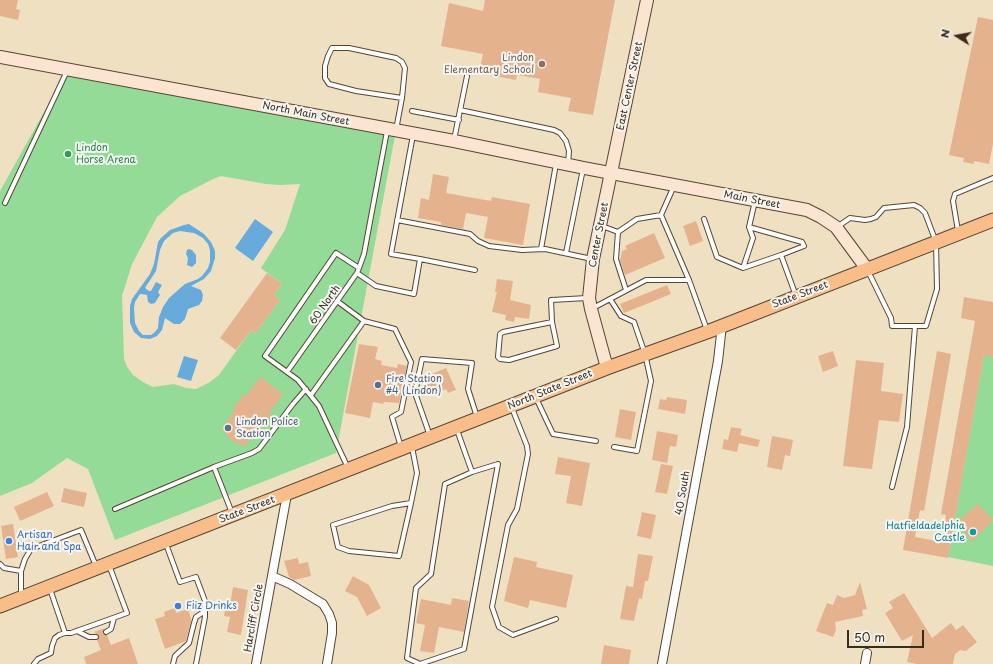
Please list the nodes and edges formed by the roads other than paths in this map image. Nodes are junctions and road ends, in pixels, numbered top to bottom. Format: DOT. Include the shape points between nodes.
graph roads {
  1 [pos="648,0"];
  2 [pos="0,57"];
  3 [pos="68,69"];
  4 [pos="467,76"];
  5 [pos="402,98"];
  6 [pos="460,110"];
  7 [pos="412,111"];
  8 [pos="458,120"];
  9 [pos="392,129"];
  10 [pos="413,133"];
  11 [pos="454,141"];
  12 [pos="562,163"];
  13 [pos="584,168"];
  14 [pos="612,173"];
  15 [pos="993,178"];
  16 [pos="674,185"];
  17 [pos="755,200"];
  18 [pos="5,203"];
  19 [pos="661,215"];
  20 [pos="704,219"];
  21 [pos="397,220"];
  22 [pos="993,220"];
  23 [pos="600,225"];
  24 [pos="749,227"];
  25 [pos="836,227"];
  26 [pos="618,232"];
  27 [pos="959,233"];
  28 [pos="936,242"];
  29 [pos="541,249"];
  30 [pos="566,253"];
  31 [pos="781,255"];
  32 [pos="420,259"];
  33 [pos="592,259"];
  34 [pos="359,268"];
  35 [pos="743,268"];
  36 [pos="867,269"];
  37 [pos="475,270"];
  38 [pos="357,273"];
  39 [pos="689,280"];
  40 [pos="626,290"];
  41 [pos="796,297"];
  42 [pos="610,299"];
  43 [pos="337,301"];
  44 [pos="590,303"];
  45 [pos="364,321"];
  46 [pos="552,322"];
  47 [pos="722,325"];
  48 [pos="915,326"];
  49 [pos="707,332"];
  50 [pos="645,354"];
  51 [pos="607,368"];
  52 [pos="287,372"];
  53 [pos="306,389"];
  54 [pos="312,395"];
  55 [pos="535,396"];
  56 [pos="512,406"];
  57 [pos="494,412"];
  58 [pos="478,419"];
  59 [pos="456,427"];
  60 [pos="431,437"];
  61 [pos="596,441"];
  62 [pos="406,447"];
  63 [pos="614,447"];
  64 [pos="214,467"];
  65 [pos="349,470"];
  66 [pos="472,472"];
  67 [pos="892,487"];
  68 [pos="287,494"];
  69 [pos="411,503"];
  70 [pos="116,509"];
  71 [pos="232,516"];
  72 [pos="165,542"];
  73 [pos="0,564"];
  74 [pos="102,566"];
  75 [pos="21,571"];
  76 [pos="272,576"];
  77 [pos="49,587"];
  78 [pos="21,598"];
  79 [pos="0,606"];
  80 [pos="205,611"];
  81 [pos="114,618"];
  82 [pos="556,619"];
  83 [pos="77,631"];
  84 [pos="106,632"];
  85 [pos="65,633"];
  86 [pos="96,637"];
  87 [pos="867,653"];
  88 [pos="34,664"];
  89 [pos="173,664"];
  90 [pos="196,664"];
  91 [pos="256,664"];
  92 [pos="327,664"];
  93 [pos="420,664"];
  94 [pos="662,664"];
  95 [pos="865,664"];
  1 -- 14 [label="street, East Center Street"];
  2 -- 3 [label="street, North Main Street"];
  3 -- 9 [label="street, North Main Street"];
  3 -- 18 [label="lane"];
  4 -- 6 [label="lane"];
  5 -- 5 [label="lane, 60 North" via="405,68 402,62 396,58 349,48 332,48 326,66 325,78 329,84"];
  5 -- 9 [label="lane, 60 North"];
  6 -- 8 [label="lane"];
  6 -- 12 [label="lane" via="560,133 569,151"];
  7 -- 8 [label="lane"];
  8 -- 11 [label="lane"];
  9 -- 10 [label="street, North Main Street"];
  9 -- 34 [label="lane, 60 North"];
  10 -- 11 [label="street, North Main Street"];
  10 -- 21 [label="lane"];
  11 -- 12 [label="street, North Main Street"];
  12 -- 13 [label="street, North Main Street"];
  12 -- 29 [label="lane"];
  13 -- 14 [label="street, North Main Street"];
  13 -- 30 [label="lane"];
  14 -- 16 [label="street, Main Street"];
  14 -- 23 [label="street, Center Street"];
  15 -- 27 [label="lane" via="955,194 953,201"];
  16 -- 17 [label="street, Main Street"];
  16 -- 19 [label="lane"];
  17 -- 24 [label="lane"];
  17 -- 25 [label="street, Main Street" via="807,210"];
  19 -- 26 [label="lane" via="637,219"];
  19 -- 39 [label="lane"];
  20 -- 35 [label="lane" via="717,257"];
  21 -- 29 [label="lane" via="464,232 488,246 522,250"];
  21 -- 32 [label="lane" via="391,254"];
  22 -- 27 [label="main road, State Street"];
  23 -- 26 [label="lane"];
  23 -- 33 [label="street, Center Street"];
  24 -- 31 [label="lane" via="802,242 804,246"];
  24 -- 35 [label="lane" via="753,238"];
  25 -- 28 [label="lane" via="850,218 871,219 884,208 914,205 925,213"];
  25 -- 36 [label="street, Main Street"];
  26 -- 40 [label="lane" via="616,259"];
  27 -- 28 [label="main road, State Street"];
  28 -- 36 [label="main road, State Street"];
  28 -- 48 [label="lane" via="937,289 926,326"];
  29 -- 30 [label="lane"];
  30 -- 33 [label="lane"];
  31 -- 35 [label="lane"];
  31 -- 41 [label="lane"];
  32 -- 37 [label="lane"];
  32 -- 38 [label="lane" via="414,294 376,286"];
  33 -- 44 [label="street, Center Street"];
  34 -- 38 [label="lane, 60 North"];
  34 -- 52 [label="lane" via="336,253 265,356"];
  36 -- 41 [label="main road, State Street"];
  36 -- 48 [label="lane" via="891,318 892,326"];
  38 -- 43 [label="lane, 60 North"];
  39 -- 40 [label="lane" via="646,280"];
  39 -- 49 [label="lane"];
  40 -- 42 [label="lane"];
  41 -- 47 [label="main road, State Street"];
  42 -- 44 [label="lane"];
  42 -- 50 [label="lane" via="621,316 634,322"];
  43 -- 45 [label="lane"];
  43 -- 52 [label="lane, 60 North"];
  44 -- 46 [label="lane" via="551,300"];
  44 -- 51 [label="street, Center Street"];
  45 -- 54 [label="lane"];
  45 -- 62 [label="lane" via="394,329 411,362 401,412 392,417"];
  46 -- 46 [label="lane" via="500,334 500,359 509,360 557,346"];
  47 -- 49 [label="main road, State Street"];
  47 -- 94 [label="street, 40 South" via="718,361"];
  48 -- 67 [label="lane" via="907,427"];
  49 -- 50 [label="main road, State Street"];
  50 -- 51 [label="main road, State Street"];
  50 -- 63 [label="lane" via="651,381 637,451"];
  51 -- 55 [label="main road, North State Street"];
  52 -- 53 [label="lane"];
  53 -- 54 [label="lane"];
  53 -- 64 [label="lane" via="259,449"];
  54 -- 65 [label="lane"];
  55 -- 56 [label="main road, North State Street"];
  55 -- 61 [label="lane" via="553,434"];
  56 -- 57 [label="main road, North State Street"];
  56 -- 82 [label="lane" via="528,454 517,510 508,525 492,607 499,627 513,635"];
  57 -- 58 [label="main road, State Street"];
  58 -- 59 [label="main road, State Street"];
  58 -- 60 [label="lane" via="468,389 472,363 422,359 415,393"];
  59 -- 60 [label="main road, State Street"];
  59 -- 66 [label="lane"];
  60 -- 62 [label="main road, State Street"];
  62 -- 65 [label="main road, State Street"];
  62 -- 69 [label="lane" via="417,473"];
  64 -- 70 [label="lane"];
  64 -- 71 [label="lane"];
  65 -- 68 [label="main road, State Street"];
  66 -- 93 [label="lane" via="445,484 431,574 416,588 406,658"];
  66 -- 93 [label="lane" via="498,464 464,650"];
  68 -- 71 [label="main road, State Street"];
  68 -- 76 [label="street, Harcliff Circle"];
  69 -- 69 [label="lane" via="399,556 349,551 338,547 333,525 392,506"];
  71 -- 72 [label="main road, State Street"];
  72 -- 74 [label="main road, State Street"];
  72 -- 80 [label="lane" via="180,582 196,576 205,601"];
  73 -- 75 [label="lane" via="4,568"];
  74 -- 75 [label="lane" via="81,530 31,549"];
  74 -- 77 [label="main road, State Street"];
  74 -- 81 [label="lane" via="127,613"];
  75 -- 78 [label="lane"];
  76 -- 91 [label="street, Harcliff Circle"];
  76 -- 92 [label="street, Harcliff Circle" via="323,604 332,623"];
  77 -- 78 [label="main road, State Street"];
  77 -- 85 [label="lane"];
  78 -- 79 [label="main road, State Street"];
  80 -- 89 [label="lane" via="196,617 189,643 175,656"];
  80 -- 90 [label="lane"];
  81 -- 83 [label="lane"];
  81 -- 84 [label="lane" via="111,628"];
  83 -- 85 [label="lane"];
  83 -- 86 [label="lane" via="89,637"];
  85 -- 88 [label="lane" via="55,638 51,653 38,658"];
  87 -- 95 [label="street"];
}
